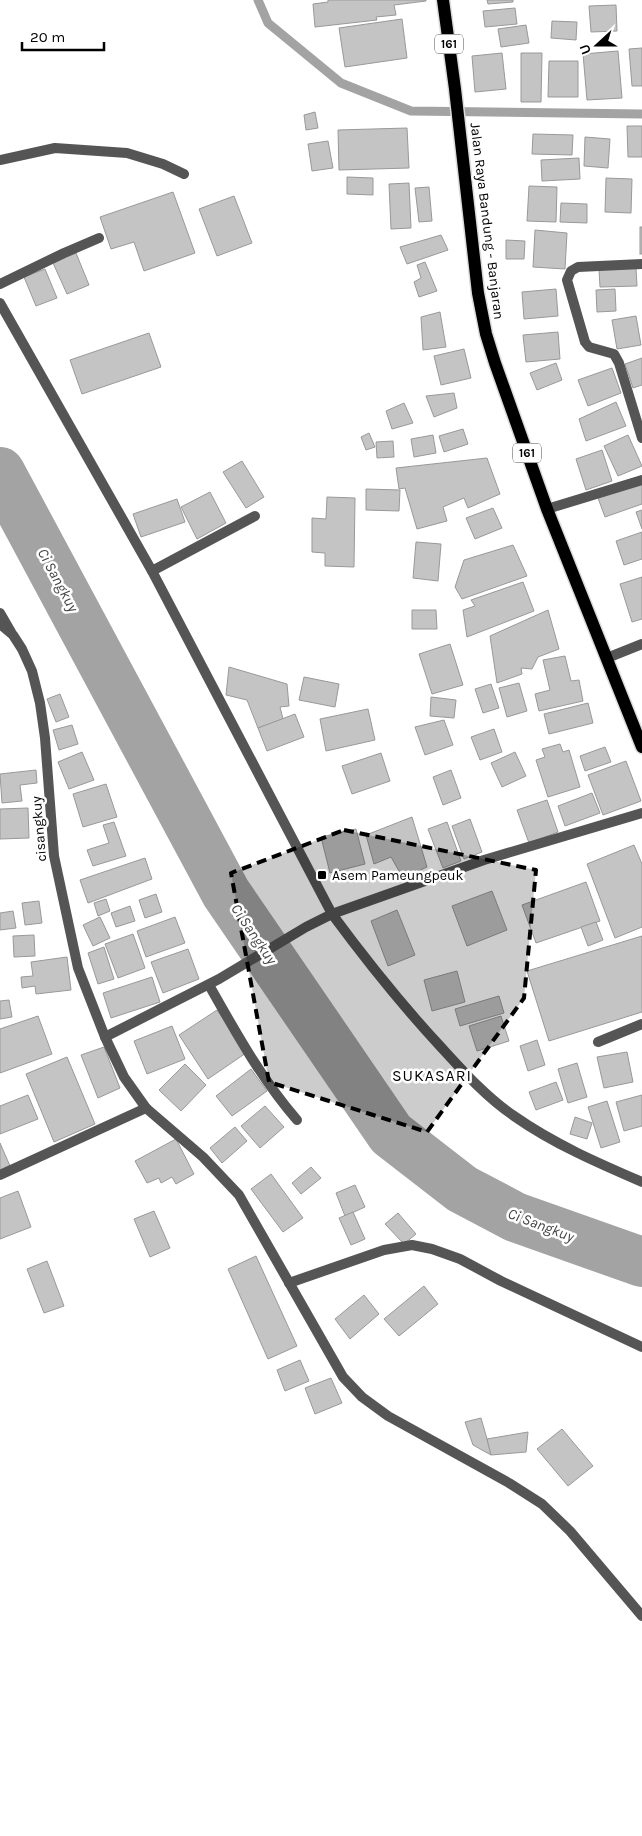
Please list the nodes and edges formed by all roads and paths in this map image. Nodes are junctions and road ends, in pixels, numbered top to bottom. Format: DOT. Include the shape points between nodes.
graph roads {
  1 [pos="443,0"];
  2 [pos="0,160"];
  3 [pos="184,174"];
  4 [pos="100,238"];
  5 [pos="642,264"];
  6 [pos="0,284"];
  7 [pos="0,303"];
  8 [pos="642,438"];
  9 [pos="642,480"];
  10 [pos="547,509"];
  11 [pos="255,516"];
  12 [pos="152,571"];
  13 [pos="0,613"];
  14 [pos="0,624"];
  15 [pos="13,635"];
  16 [pos="642,644"];
  17 [pos="607,658"];
  18 [pos="642,747"];
  19 [pos="642,813"];
  20 [pos="332,914"];
  21 [pos="209,985"];
  22 [pos="642,1024"];
  23 [pos="105,1037"];
  24 [pos="598,1042"];
  25 [pos="146,1108"];
  26 [pos="296,1120"];
  27 [pos="0,1175"];
  28 [pos="642,1182"];
  29 [pos="289,1283"];
  30 [pos="642,1347"];
  31 [pos="642,1616"];
  1 -- 10 [label="main road, Jalan Raya Bandung - Banjaran / 161" via="478,293 486,334"];
  2 -- 3 [label="street" via="55,148 127,153"];
  4 -- 6 [label="street"];
  5 -- 8 [label="street" via="578,267 571,271 567,280 585,342 589,347 614,354 619,362"];
  7 -- 12 [label="street"];
  9 -- 10 [label="street"];
  10 -- 17 [label="main road, Jalan Raya Bandung - Banjaran / 161"];
  11 -- 12 [label="street"];
  12 -- 20 [label="street"];
  13 -- 15 [label="street"];
  14 -- 15 [label="street, cisangkuy"];
  15 -- 23 [label="street, cisangkuy" via="32,671 40,703 54,856 78,968"];
  16 -- 17 [label="street"];
  17 -- 18 [label="main road, Jalan Raya Bandung - Banjaran / 161"];
  19 -- 20 [label="street" via="484,860"];
  20 -- 21 [label="street"];
  20 -- 28 [label="street" via="368,964 469,1078 513,1116 571,1151"];
  21 -- 23 [label="street"];
  21 -- 26 [label="street" via="257,1065"];
  22 -- 24 [label="street"];
  23 -- 25 [label="street, cisangkuy" via="124,1077"];
  25 -- 27 [label="street"];
  25 -- 29 [label="street, cisangkuy" via="203,1157 239,1196"];
  29 -- 30 [label="street" via="384,1250 412,1245 432,1248"];
  29 -- 31 [label="street, cisangkuy" via="343,1377 362,1397 388,1416 542,1504 570,1531"];
}
